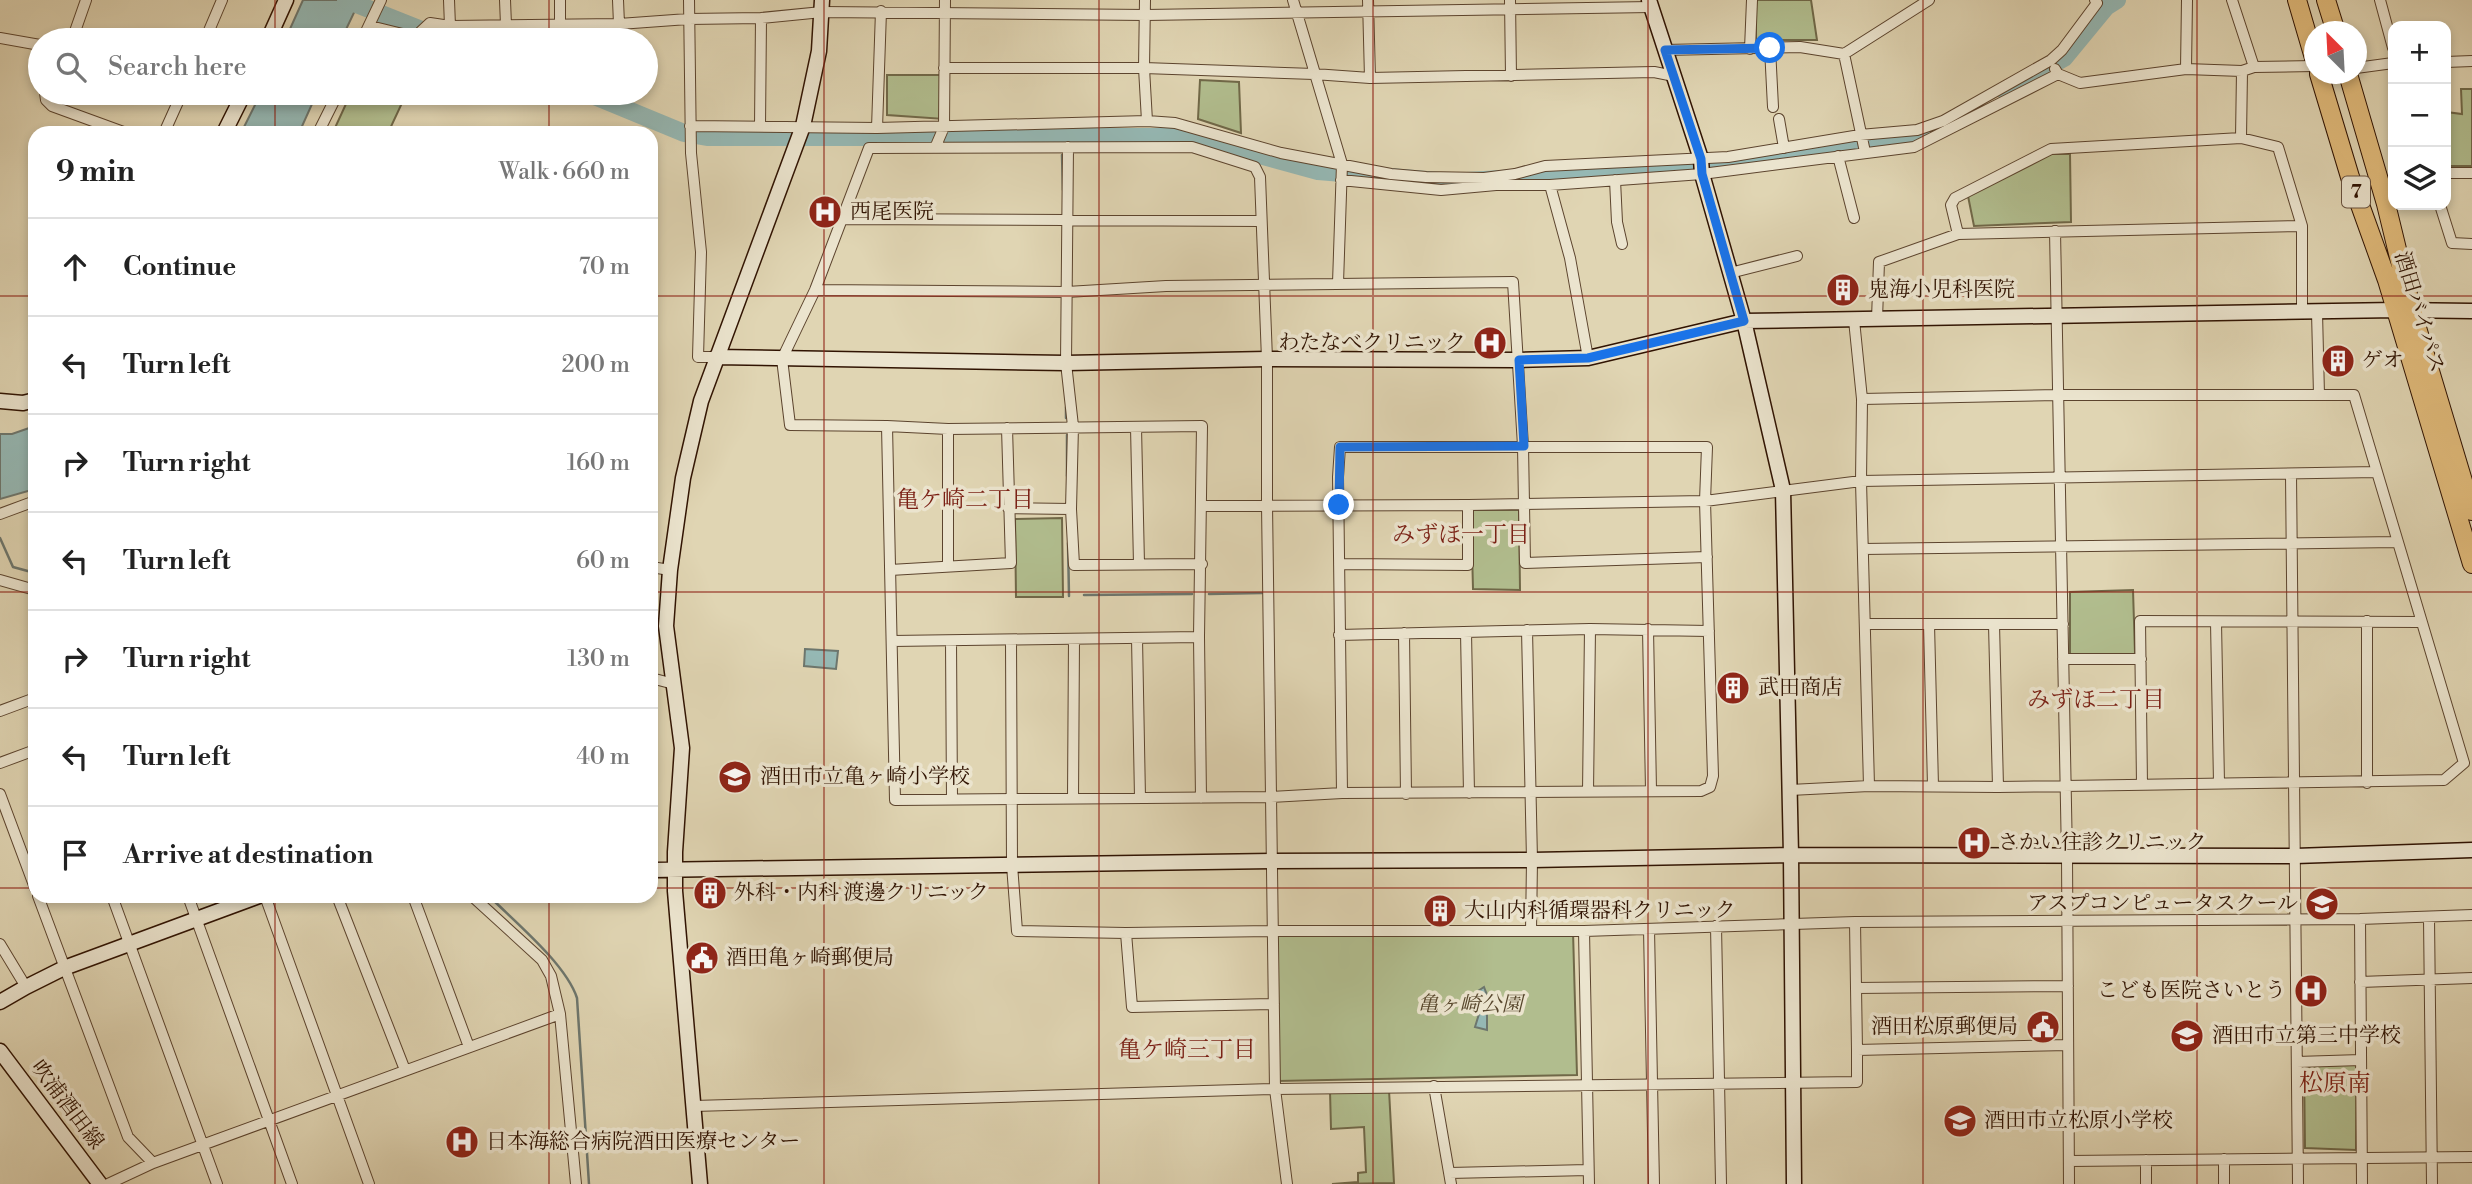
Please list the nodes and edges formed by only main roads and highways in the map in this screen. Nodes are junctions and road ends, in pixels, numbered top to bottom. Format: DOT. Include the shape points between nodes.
graph roads {
  1 [pos="2297,0"];
  2 [pos="2326,0"];
  3 [pos="2333,21"];
  4 [pos="2304,23"];
  5 [pos="2322,84"];
  6 [pos="2351,84"];
  7 [pos="2404,310"];
  8 [pos="2472,511"];
  9 [pos="2472,564"];
  1 -- 4 [label="highway"];
  2 -- 3 [label="highway"];
  5 -- 7 [label="highway, 酒田バイパス / 7" via="2350,177"];
  6 -- 7 [label="highway, 酒田バイパス / 7" via="2386,204"];
  7 -- 8 [label="highway, 酒田バイパス / 7"];
  7 -- 9 [label="highway, 酒田バイパス / 7"];
}
